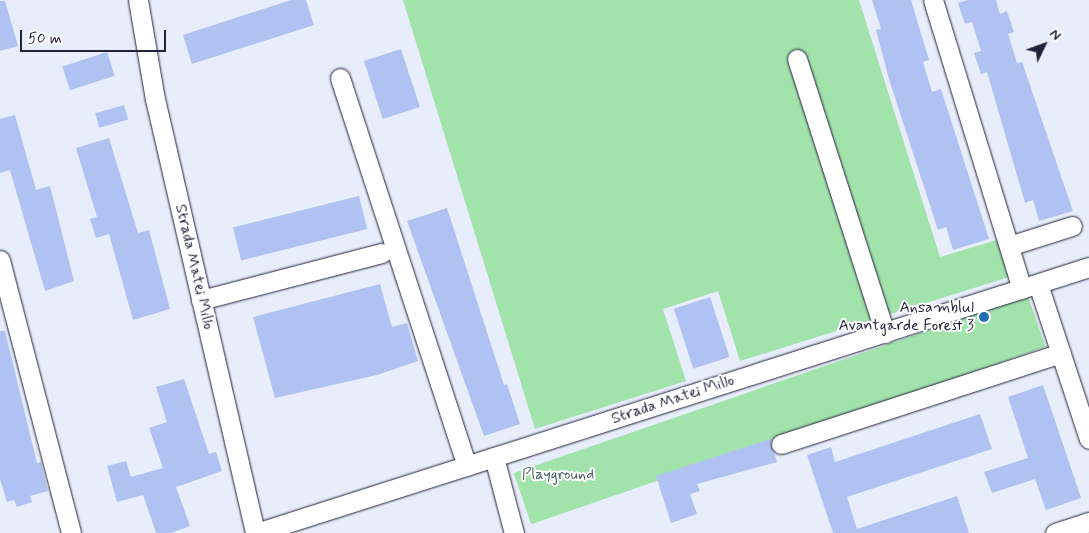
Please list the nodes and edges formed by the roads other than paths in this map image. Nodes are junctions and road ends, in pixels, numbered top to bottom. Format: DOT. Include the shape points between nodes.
graph roads {
  1 [pos="138,0"];
  2 [pos="933,0"];
  3 [pos="797,59"];
  4 [pos="340,78"];
  5 [pos="1072,226"];
  6 [pos="1009,246"];
  7 [pos="382,253"];
  8 [pos="0,260"];
  9 [pos="1089,266"];
  10 [pos="1030,286"];
  11 [pos="201,300"];
  12 [pos="885,333"];
  13 [pos="1060,353"];
  14 [pos="1089,439"];
  15 [pos="781,444"];
  16 [pos="494,457"];
  17 [pos="467,466"];
  18 [pos="1089,522"];
  19 [pos="71,533"];
  20 [pos="256,533"];
  21 [pos="514,533"];
  22 [pos="1055,533"];
  1 -- 11 [label="street, Strada Matei Millo" via="155,99"];
  2 -- 6 [label="street"];
  3 -- 12 [label="street"];
  4 -- 17 [label="street"];
  5 -- 6 [label="street"];
  6 -- 10 [label="street"];
  7 -- 11 [label="street"];
  8 -- 19 [label="street"];
  9 -- 10 [label="street, Strada Matei Millo"];
  10 -- 12 [label="street, Strada Matei Millo"];
  10 -- 13 [label="street"];
  11 -- 20 [label="street, Strada Matei Millo"];
  12 -- 16 [label="street, Strada Matei Millo"];
  13 -- 14 [label="street"];
  13 -- 15 [label="street"];
  16 -- 17 [label="street, Strada Matei Millo"];
  16 -- 21 [label="street"];
  17 -- 20 [label="street, Strada Matei Millo"];
  18 -- 22 [label="street"];
}
